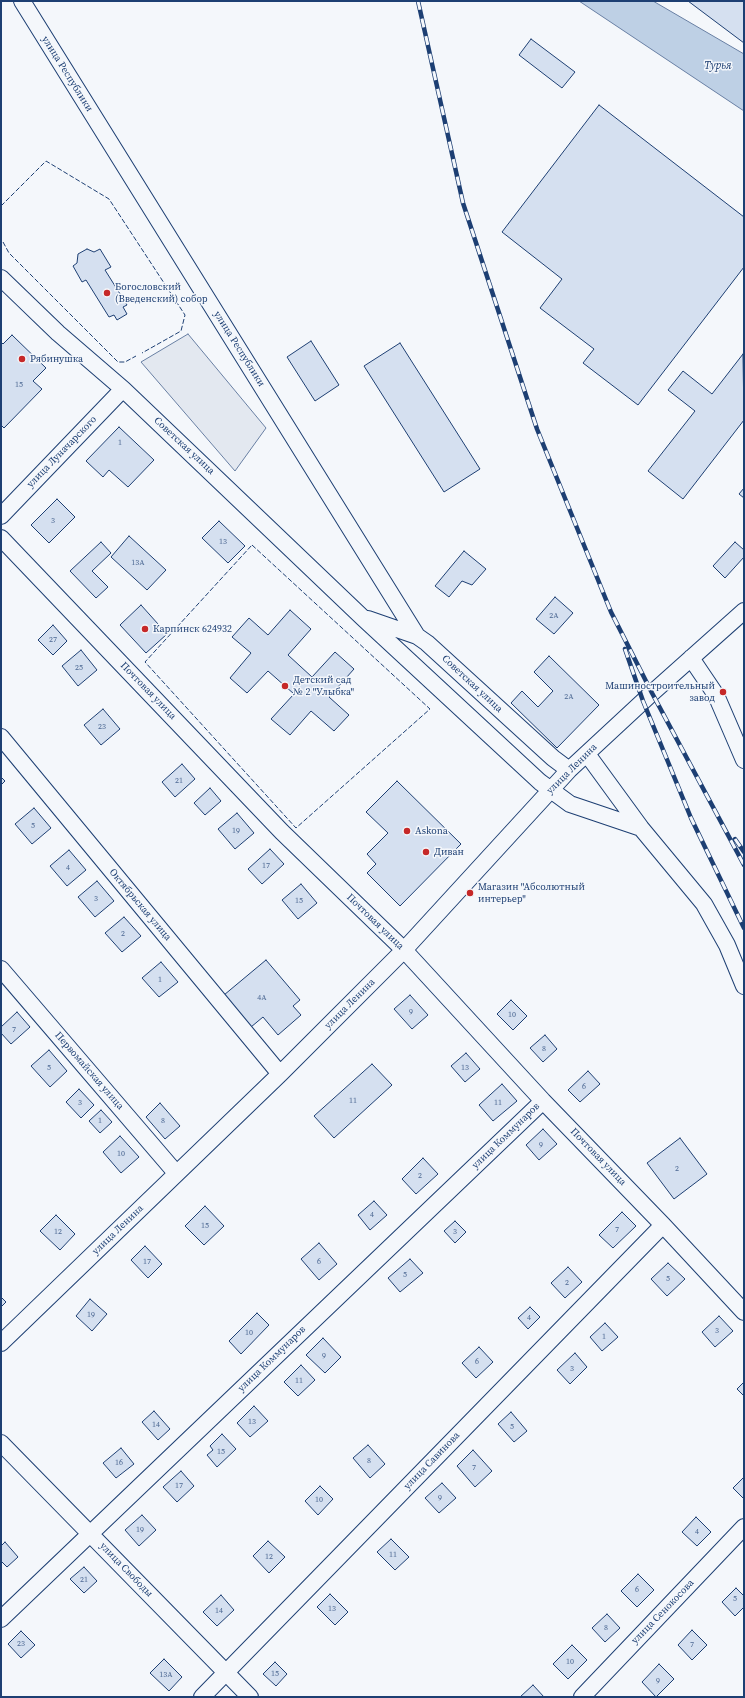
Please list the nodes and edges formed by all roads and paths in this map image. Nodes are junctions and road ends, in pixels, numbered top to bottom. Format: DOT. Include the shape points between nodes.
graph roads {
  1 [pos="22,1"];
  2 [pos="1,278"];
  3 [pos="123,388"];
  4 [pos="1,516"];
  5 [pos="1,538"];
  6 [pos="744,611"];
  7 [pos="363,618"];
  8 [pos="417,636"];
  9 [pos="691,658"];
  10 [pos="1,737"];
  11 [pos="587,754"];
  12 [pos="744,760"];
  13 [pos="569,770"];
  14 [pos="550,790"];
  15 [pos="641,828"];
  16 [pos="404,950"];
  17 [pos="1,969"];
  18 [pos="744,986"];
  19 [pos="280,1074"];
  20 [pos="543,1101"];
  21 [pos="176,1174"];
  22 [pos="663,1225"];
  23 [pos="744,1312"];
  24 [pos="1,1343"];
  25 [pos="1,1443"];
  26 [pos="744,1527"];
  27 [pos="90,1533"];
  28 [pos="1,1619"];
  29 [pos="225,1672"];
  30 [pos="202,1697"];
  31 [pos="250,1697"];
  32 [pos="582,1697"];
  1 -- 8 [label="street, улица Республики"];
  2 -- 3 [label="street, Советская улица" via="58,333"];
  3 -- 4 [label="street, улица Луначарского"];
  3 -- 7 [label="street, Советская улица"];
  5 -- 16 [label="street, Почтовая улица" via="282,832"];
  6 -- 9 [label="street, улица Ленина"];
  7 -- 8 [label="street, Советская улица"];
  7 -- 14 [label="street, Советская улица"];
  8 -- 13 [label="street, Советская улица" via="552,758"];
  9 -- 11 [label="street, улица Ленина"];
  9 -- 12 [label="street" via="716,696"];
  10 -- 19 [label="street, Октябрьская улица"];
  11 -- 13 [label="street, улица Ленина"];
  11 -- 15 [label="street"];
  13 -- 14 [label="street, улица Ленина"];
  14 -- 15 [label="street, Советская улица" via="570,804"];
  14 -- 16 [label="street, улица Ленина"];
  15 -- 18 [label="street" via="704,904 727,945"];
  16 -- 19 [label="street, улица Ленина"];
  16 -- 20 [label="street, Почтовая улица"];
  17 -- 21 [label="street, Первомайская улица"];
  19 -- 21 [label="street, улица Ленина"];
  20 -- 22 [label="street, Почтовая улица"];
  20 -- 27 [label="street, улица Коммунаров"];
  21 -- 24 [label="street, улица Ленина"];
  22 -- 23 [label="street, Почтовая улица"];
  22 -- 29 [label="street, улица Савинова"];
  25 -- 27 [label="street, улица Свободы"];
  26 -- 32 [label="street, улица Сенокосова"];
  27 -- 28 [label="street, улица Коммунаров"];
  27 -- 29 [label="street, улица Свободы"];
  29 -- 30 [label="street, улица Савинова"];
  29 -- 31 [label="street, улица Свободы"];
}
